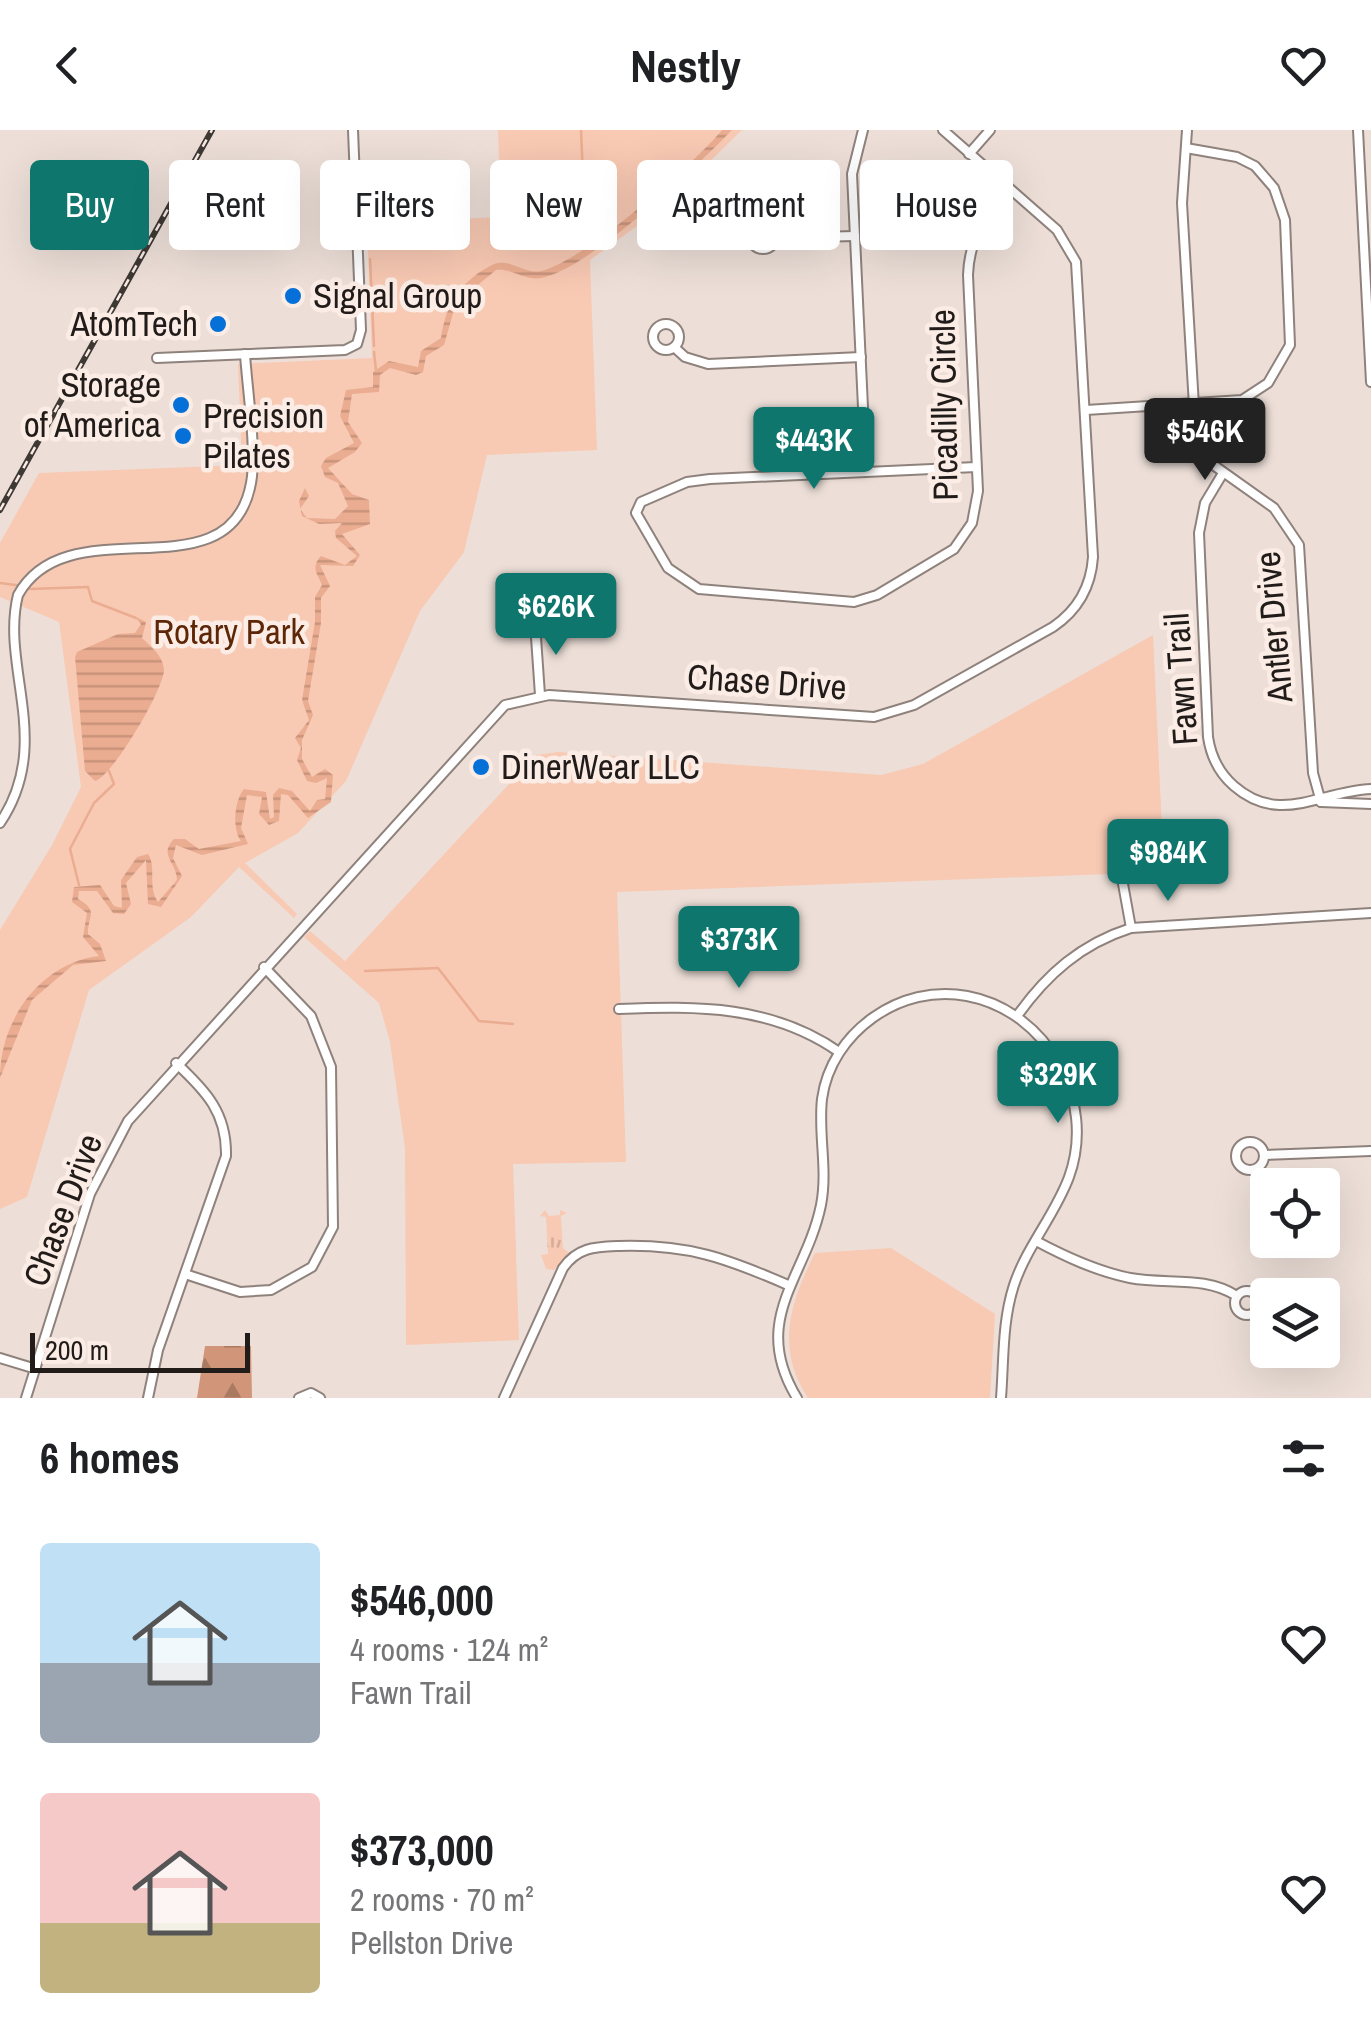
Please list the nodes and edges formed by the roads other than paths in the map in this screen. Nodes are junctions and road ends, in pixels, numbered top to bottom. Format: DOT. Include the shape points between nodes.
graph roads {
  1 [pos="354,130"];
  2 [pos="863,130"];
  3 [pos="944,130"];
  4 [pos="990,130"];
  5 [pos="1187,130"];
  6 [pos="1358,130"];
  7 [pos="1186,148"];
  8 [pos="969,154"];
  9 [pos="976,160"];
  10 [pos="1013,192"];
  11 [pos="840,236"];
  12 [pos="855,236"];
  13 [pos="973,250"];
  14 [pos="674,346"];
  15 [pos="244,354"];
  16 [pos="1370,354"];
  17 [pos="861,357"];
  18 [pos="157,358"];
  19 [pos="1371,371"];
  20 [pos="1371,382"];
  21 [pos="1193,405"];
  22 [pos="1086,410"];
  23 [pos="976,466"];
  24 [pos="866,471"];
  25 [pos="1223,473"];
  26 [pos="535,623"];
  27 [pos="540,695"];
  28 [pos="1371,788"];
  29 [pos="1322,802"];
  30 [pos="1371,804"];
  31 [pos="4,811"];
  32 [pos="0,823"];
  33 [pos="1120,873"];
  34 [pos="1371,913"];
  35 [pos="1131,928"];
  36 [pos="264,967"];
  37 [pos="619,1009"];
  38 [pos="1017,1016"];
  39 [pos="839,1052"];
  40 [pos="176,1064"];
  41 [pos="1371,1152"];
  42 [pos="1264,1155"];
  43 [pos="1036,1241"];
  44 [pos="185,1274"];
  45 [pos="788,1285"];
  46 [pos="1237,1296"];
  47 [pos="0,1358"];
  48 [pos="36,1369"];
  49 [pos="26,1398"];
  50 [pos="148,1398"];
  51 [pos="299,1398"];
  52 [pos="320,1398"];
  53 [pos="504,1398"];
  54 [pos="797,1398"];
  55 [pos="1001,1398"];
  1 -- 15 [label="street" via="360,338 345,350"];
  2 -- 12 [label="street" via="852,165"];
  3 -- 8 [label="street, Chase Drive"];
  4 -- 8 [label="street"];
  5 -- 7 [label="street, Antler Drive"];
  6 -- 16 [label="street"];
  7 -- 21 [label="street, Antler Drive" via="1182,202"];
  7 -- 21 [label="street" via="1237,157 1274,188 1285,220 1291,326 1284,359 1262,388 1227,404"];
  8 -- 9 [label="street, Chase Drive"];
  10 -- 22 [label="street, Chase Drive" via="1062,236 1076,262"];
  11 -- 12 [label="street"];
  12 -- 17 [label="street"];
  13 -- 23 [label="street, Picadilly Circle" via="968,265"];
  14 -- 17 [label="street" via="708,364"];
  15 -- 18 [label="street"];
  15 -- 31 [label="street" via="252,478 234,520 192,544 76,552 48,564 24,586 7,636 23,765 17,794"];
  16 -- 19 [label="street"];
  17 -- 24 [label="street"];
  19 -- 20 [label="street"];
  21 -- 22 [label="street"];
  21 -- 25 [label="street, Antler Drive" via="1199,442"];
  22 -- 27 [label="street, Chase Drive" via="1092,557 1080,600 1053,627 914,705 874,717"];
  23 -- 24 [label="street"];
  23 -- 24 [label="street, Picadilly Circle" via="976,507 960,543 887,590 854,602 699,589 674,575 639,521 637,508 687,482"];
  25 -- 29 [label="street, Antler Drive" via="1274,508 1298,545 1313,773"];
  25 -- 29 [label="street, Fawn Trail" via="1205,503 1199,533 1210,750 1226,780 1250,798 1276,806"];
  26 -- 27 [label="street"];
  27 -- 36 [label="street, Chase Drive" via="498,712"];
  28 -- 29 [label="street, Fawn Trail"];
  29 -- 30 [label="street, Fawn Trail"];
  31 -- 32 [label="street"];
  33 -- 35 [label="street"];
  34 -- 35 [label="street"];
  35 -- 38 [label="street" via="1076,954"];
  36 -- 40 [label="street, Chase Drive"];
  36 -- 44 [label="street" via="305,1006 324,1040 331,1067 333,1228 312,1267 271,1290 240,1292"];
  37 -- 39 [label="street" via="739,1010 786,1024"];
  38 -- 39 [label="street" via="962,995 918,996 878,1014"];
  38 -- 43 [label="street" via="1063,1072 1077,1127 1070,1176"];
  39 -- 45 [label="street" via="822,1096 821,1205"];
  40 -- 44 [label="street" via="212,1100 226,1139 223,1170"];
  40 -- 48 [label="street, Chase Drive" via="128,1120 98,1176"];
  41 -- 42 [label="street"];
  43 -- 46 [label="street" via="1112,1273 1213,1284"];
  43 -- 55 [label="street" via="1007,1312"];
  44 -- 50 [label="street"];
  45 -- 53 [label="street" via="697,1249 590,1248 567,1262"];
  45 -- 54 [label="street" via="778,1340"];
  47 -- 48 [label="street"];
  48 -- 49 [label="street, Chase Drive"];
  51 -- 52 [label="street"];
}
